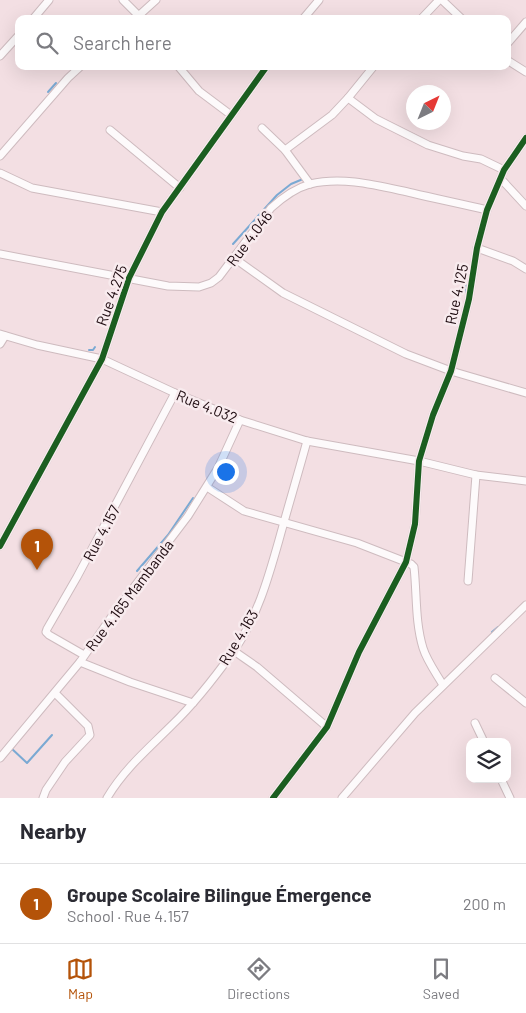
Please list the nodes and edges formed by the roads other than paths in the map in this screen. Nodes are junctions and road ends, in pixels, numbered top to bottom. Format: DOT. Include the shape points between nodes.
graph roads {
  1 [pos="49,0"];
  2 [pos="123,0"];
  3 [pos="156,0"];
  4 [pos="319,0"];
  5 [pos="441,0"];
  6 [pos="36,15"];
  7 [pos="136,15"];
  8 [pos="141,15"];
  9 [pos="306,15"];
  10 [pos="425,15"];
  11 [pos="458,15"];
  12 [pos="526,22"];
  13 [pos="15,39"];
  14 [pos="511,39"];
  15 [pos="0,56"];
  16 [pos="511,63"];
  17 [pos="77,70"];
  18 [pos="181,70"];
  19 [pos="264,70"];
  20 [pos="371,70"];
  21 [pos="526,72"];
  22 [pos="348,98"];
  23 [pos="231,115"];
  24 [pos="262,128"];
  25 [pos="110,130"];
  26 [pos="526,138"];
  27 [pos="285,150"];
  28 [pos="0,156"];
  29 [pos="504,170"];
  30 [pos="0,173"];
  31 [pos="501,179"];
  32 [pos="310,184"];
  33 [pos="180,188"];
  34 [pos="526,206"];
  35 [pos="487,210"];
  36 [pos="162,212"];
  37 [pos="477,248"];
  38 [pos="0,254"];
  39 [pos="234,258"];
  40 [pos="526,269"];
  41 [pos="129,278"];
  42 [pos="2,335"];
  43 [pos="0,344"];
  44 [pos="102,359"];
  45 [pos="451,371"];
  46 [pos="175,393"];
  47 [pos="526,393"];
  48 [pos="240,420"];
  49 [pos="307,441"];
  50 [pos="419,461"];
  51 [pos="476,475"];
  52 [pos="526,481"];
  53 [pos="208,487"];
  54 [pos="284,522"];
  55 [pos="0,546"];
  56 [pos="406,562"];
  57 [pos="468,581"];
  58 [pos="526,605"];
  59 [pos="234,651"];
  60 [pos="82,659"];
  61 [pos="495,678"];
  62 [pos="443,685"];
  63 [pos="55,693"];
  64 [pos="192,703"];
  65 [pos="526,703"];
  66 [pos="475,723"];
  67 [pos="327,727"];
  68 [pos="482,738"];
  69 [pos="0,758"];
  70 [pos="503,783"];
  71 [pos="43,798"];
  72 [pos="107,798"];
  73 [pos="273,798"];
  74 [pos="342,798"];
  75 [pos="510,798"];
  1 -- 6 [label="street"];
  2 -- 7 [label="street"];
  3 -- 8 [label="street"];
  4 -- 9 [label="street"];
  5 -- 10 [label="street"];
  5 -- 11 [label="street"];
  12 -- 14 [label="street"];
  13 -- 15 [label="street"];
  16 -- 21 [label="street"];
  17 -- 28 [label="street"];
  18 -- 23 [label="street" via="198,91"];
  19 -- 23 [label="street, Rue 4.275"];
  20 -- 22 [label="street"];
  22 -- 27 [label="street"];
  22 -- 29 [label="street" via="376,119 428,145 481,159"];
  23 -- 33 [label="street, Rue 4.275"];
  24 -- 27 [label="street"];
  25 -- 33 [label="street"];
  26 -- 29 [label="street, Rue 4.125"];
  27 -- 32 [label="street"];
  29 -- 31 [label="street, Rue 4.125"];
  30 -- 36 [label="street" via="32,188"];
  31 -- 34 [label="street"];
  31 -- 35 [label="street, Rue 4.125"];
  32 -- 35 [label="street, Rue 4.046" via="338,181 372,184"];
  32 -- 39 [label="street, Rue 4.046" via="271,208"];
  33 -- 36 [label="street, Rue 4.275"];
  35 -- 37 [label="street, Rue 4.125"];
  36 -- 41 [label="street, Rue 4.275"];
  37 -- 40 [label="street"];
  37 -- 45 [label="street, Rue 4.125" via="469,299"];
  38 -- 41 [label="street, Rue 4.046"];
  39 -- 41 [label="street, Rue 4.046" via="219,277 199,287 168,286"];
  39 -- 45 [label="street" via="284,293 406,354"];
  41 -- 44 [label="street, Rue 4.275"];
  42 -- 43 [label="street"];
  42 -- 44 [label="street, Rue 4.032"];
  44 -- 46 [label="street, Rue 4.032"];
  44 -- 55 [label="street, Rue 4.275"];
  45 -- 47 [label="street"];
  45 -- 50 [label="street, Rue 4.125"];
  46 -- 48 [label="street, Rue 4.032"];
  46 -- 60 [label="street, Rue 4.157" via="47,629 49,635"];
  48 -- 49 [label="street, Rue 4.032"];
  48 -- 53 [label="street, Rue 4.165 Mambanda"];
  49 -- 50 [label="street, Rue 4.032"];
  49 -- 54 [label="street, Rue 4.163"];
  50 -- 51 [label="street, Rue 4.032"];
  50 -- 56 [label="street, Rue 4.125" via="415,524"];
  51 -- 52 [label="street, Rue 4.032"];
  51 -- 57 [label="street"];
  53 -- 54 [label="street" via="244,511"];
  53 -- 60 [label="street, Rue 4.165 Mambanda"];
  54 -- 56 [label="street" via="357,543"];
  54 -- 59 [label="street, Rue 4.163" via="263,593"];
  56 -- 62 [label="street" via="414,567 422,646"];
  56 -- 67 [label="street, Rue 4.125" via="359,652"];
  58 -- 62 [label="street"];
  59 -- 64 [label="street, Rue 4.163"];
  59 -- 67 [label="street"];
  60 -- 63 [label="street, Rue 4.165 Mambanda"];
  60 -- 64 [label="street" via="130,682"];
  61 -- 65 [label="street"];
  62 -- 74 [label="street"];
  63 -- 69 [label="street, Rue 4.165 Mambanda"];
  63 -- 71 [label="street" via="88,726 90,735 65,762"];
  64 -- 72 [label="street, Rue 4.163" via="139,757"];
  66 -- 68 [label="street"];
  67 -- 73 [label="street, Rue 4.125"];
  70 -- 75 [label="street"];
}
